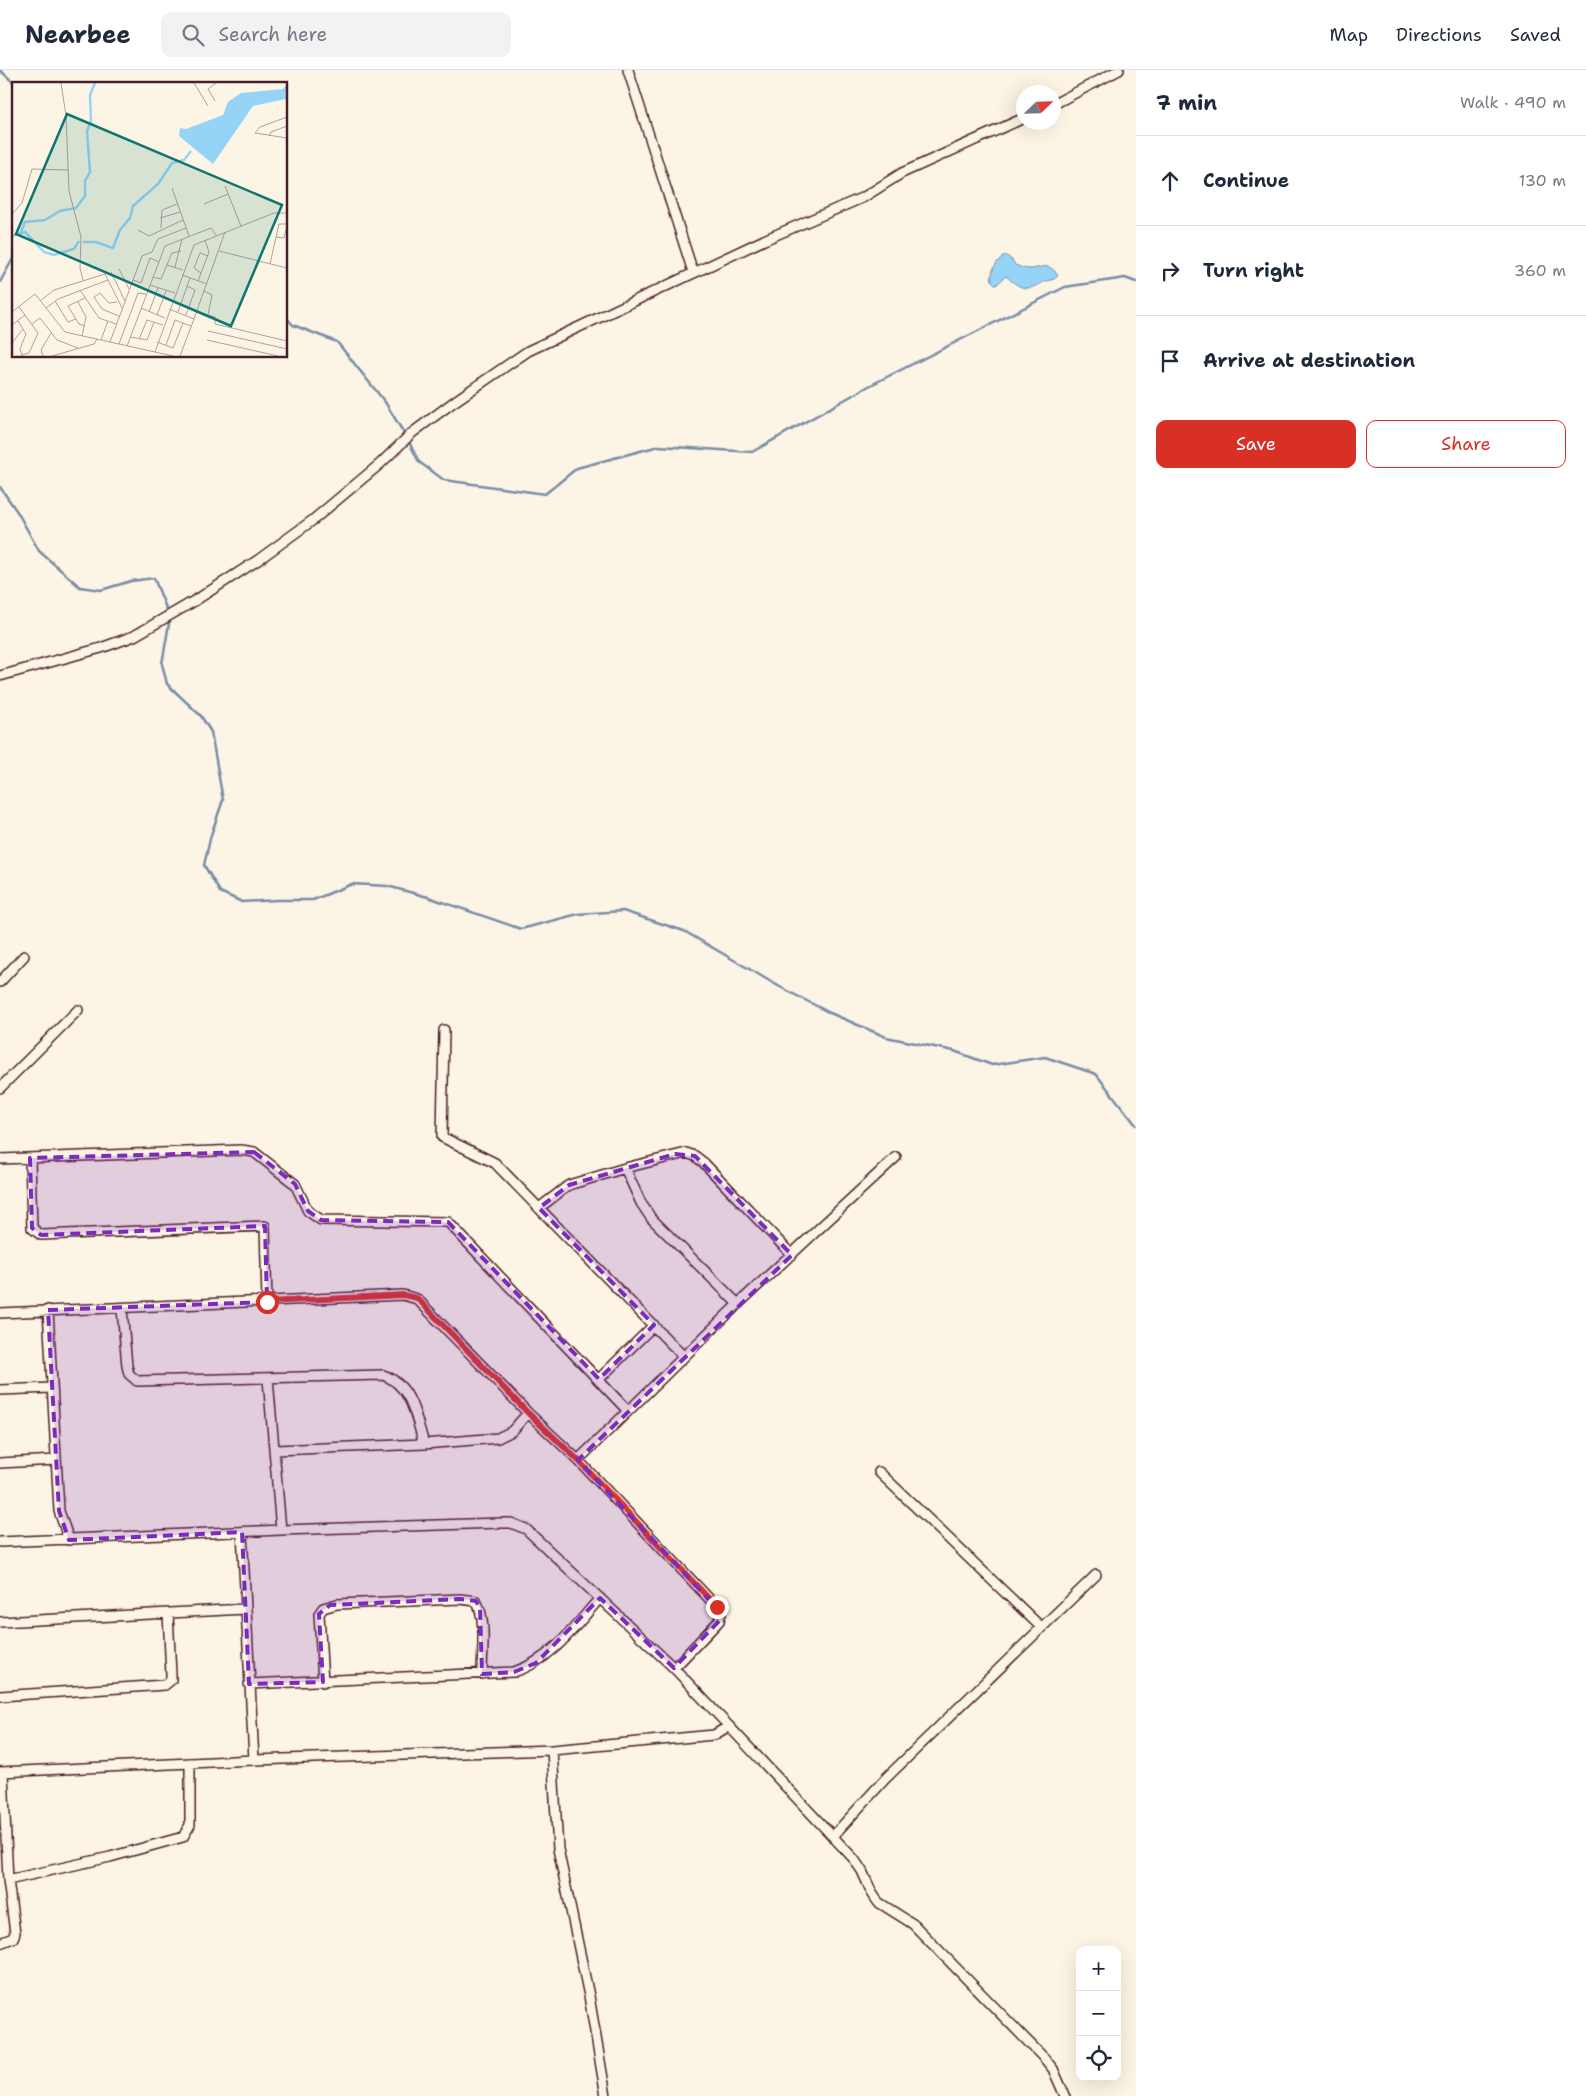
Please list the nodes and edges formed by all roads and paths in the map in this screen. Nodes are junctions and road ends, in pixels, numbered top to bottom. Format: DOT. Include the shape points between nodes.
graph roads {
  1 [pos="628,70"];
  2 [pos="1119,70"];
  3 [pos="1061,100"];
  4 [pos="1016,122"];
  5 [pos="693,272"];
  6 [pos="0,676"];
  7 [pos="24,956"];
  8 [pos="0,982"];
  9 [pos="78,1010"];
  10 [pos="444,1030"];
  11 [pos="0,1088"];
  12 [pos="896,1157"];
  13 [pos="30,1158"];
  14 [pos="0,1159"];
  15 [pos="625,1168"];
  16 [pos="539,1208"];
  17 [pos="792,1255"];
  18 [pos="267,1302"];
  19 [pos="738,1304"];
  20 [pos="122,1308"];
  21 [pos="48,1310"];
  22 [pos="0,1312"];
  23 [pos="654,1325"];
  24 [pos="684,1357"];
  25 [pos="268,1379"];
  26 [pos="599,1379"];
  27 [pos="52,1388"];
  28 [pos="0,1390"];
  29 [pos="628,1411"];
  30 [pos="528,1413"];
  31 [pos="424,1444"];
  32 [pos="275,1450"];
  33 [pos="56,1460"];
  34 [pos="578,1460"];
  35 [pos="0,1463"];
  36 [pos="879,1472"];
  37 [pos="281,1530"];
  38 [pos="242,1532"];
  39 [pos="69,1540"];
  40 [pos="0,1542"];
  41 [pos="1096,1575"];
  42 [pos="600,1598"];
  43 [pos="245,1609"];
  44 [pos="168,1613"];
  45 [pos="0,1622"];
  46 [pos="1042,1628"];
  47 [pos="674,1668"];
  48 [pos="482,1674"];
  49 [pos="323,1682"];
  50 [pos="249,1684"];
  51 [pos="0,1696"];
  52 [pos="729,1726"];
  53 [pos="552,1750"];
  54 [pos="254,1760"];
  55 [pos="190,1763"];
  56 [pos="1,1772"];
  57 [pos="833,1836"];
  58 [pos="8,1880"];
  59 [pos="0,1943"];
  60 [pos="606,2096"];
  61 [pos="1065,2096"];
  1 -- 5 [label="street"];
  2 -- 3 [label="street"];
  4 -- 5 [label="street" via="902,174 864,197"];
  5 -- 6 [label="street" via="528,351 401,442 380,464 313,520 258,560 138,634 101,648"];
  7 -- 8 [label="street"];
  9 -- 11 [label="street"];
  10 -- 16 [label="street" via="442,1137 495,1163"];
  12 -- 17 [label="street"];
  13 -- 14 [label="street"];
  13 -- 18 [label="street" via="32,1228 41,1235 265,1226"];
  13 -- 26 [label="street" via="254,1152 295,1184 308,1211 322,1220 448,1222"];
  15 -- 16 [label="street" via="569,1185"];
  15 -- 17 [label="street" via="680,1154 695,1156"];
  15 -- 19 [label="street" via="651,1218"];
  16 -- 23 [label="street"];
  17 -- 19 [label="street"];
  18 -- 20 [label="street"];
  18 -- 30 [label="street" via="403,1295 417,1298"];
  19 -- 24 [label="street"];
  20 -- 21 [label="street"];
  20 -- 25 [label="street" via="127,1366 129,1374 137,1381"];
  21 -- 22 [label="street"];
  21 -- 27 [label="street"];
  23 -- 24 [label="street"];
  23 -- 26 [label="street"];
  24 -- 29 [label="street"];
  25 -- 31 [label="street" via="373,1374 392,1378 411,1401"];
  25 -- 32 [label="street"];
  26 -- 29 [label="street"];
  27 -- 28 [label="street"];
  27 -- 33 [label="street"];
  29 -- 34 [label="street"];
  30 -- 31 [label="street" via="512,1431 502,1436"];
  30 -- 34 [label="street"];
  31 -- 32 [label="street"];
  32 -- 37 [label="street"];
  33 -- 35 [label="street"];
  33 -- 39 [label="street" via="59,1511"];
  34 -- 47 [label="street" via="719,1610 719,1621"];
  36 -- 46 [label="street"];
  37 -- 38 [label="street"];
  37 -- 42 [label="street" via="511,1523 526,1529"];
  38 -- 39 [label="street"];
  38 -- 43 [label="street"];
  39 -- 40 [label="street"];
  41 -- 46 [label="street"];
  42 -- 47 [label="street"];
  42 -- 48 [label="street" via="554,1649 536,1663 514,1672"];
  43 -- 44 [label="street"];
  43 -- 50 [label="street"];
  44 -- 45 [label="street"];
  44 -- 51 [label="street" via="171,1680 165,1685"];
  46 -- 57 [label="street" via="886,1778"];
  47 -- 52 [label="street"];
  48 -- 49 [label="street"];
  48 -- 49 [label="street" via="482,1618 476,1601 346,1604 330,1605 319,1614"];
  49 -- 50 [label="street"];
  50 -- 54 [label="street"];
  52 -- 53 [label="street" via="714,1735"];
  52 -- 57 [label="street"];
  53 -- 54 [label="street"];
  53 -- 60 [label="street" via="558,1849"];
  54 -- 55 [label="street"];
  55 -- 56 [label="street"];
  55 -- 58 [label="street" via="190,1825 183,1837"];
  56 -- 58 [label="street"];
  57 -- 61 [label="street" via="854,1859 878,1902 913,1924 1044,2058 1053,2068"];
  58 -- 59 [label="street" via="15,1933"];
}
